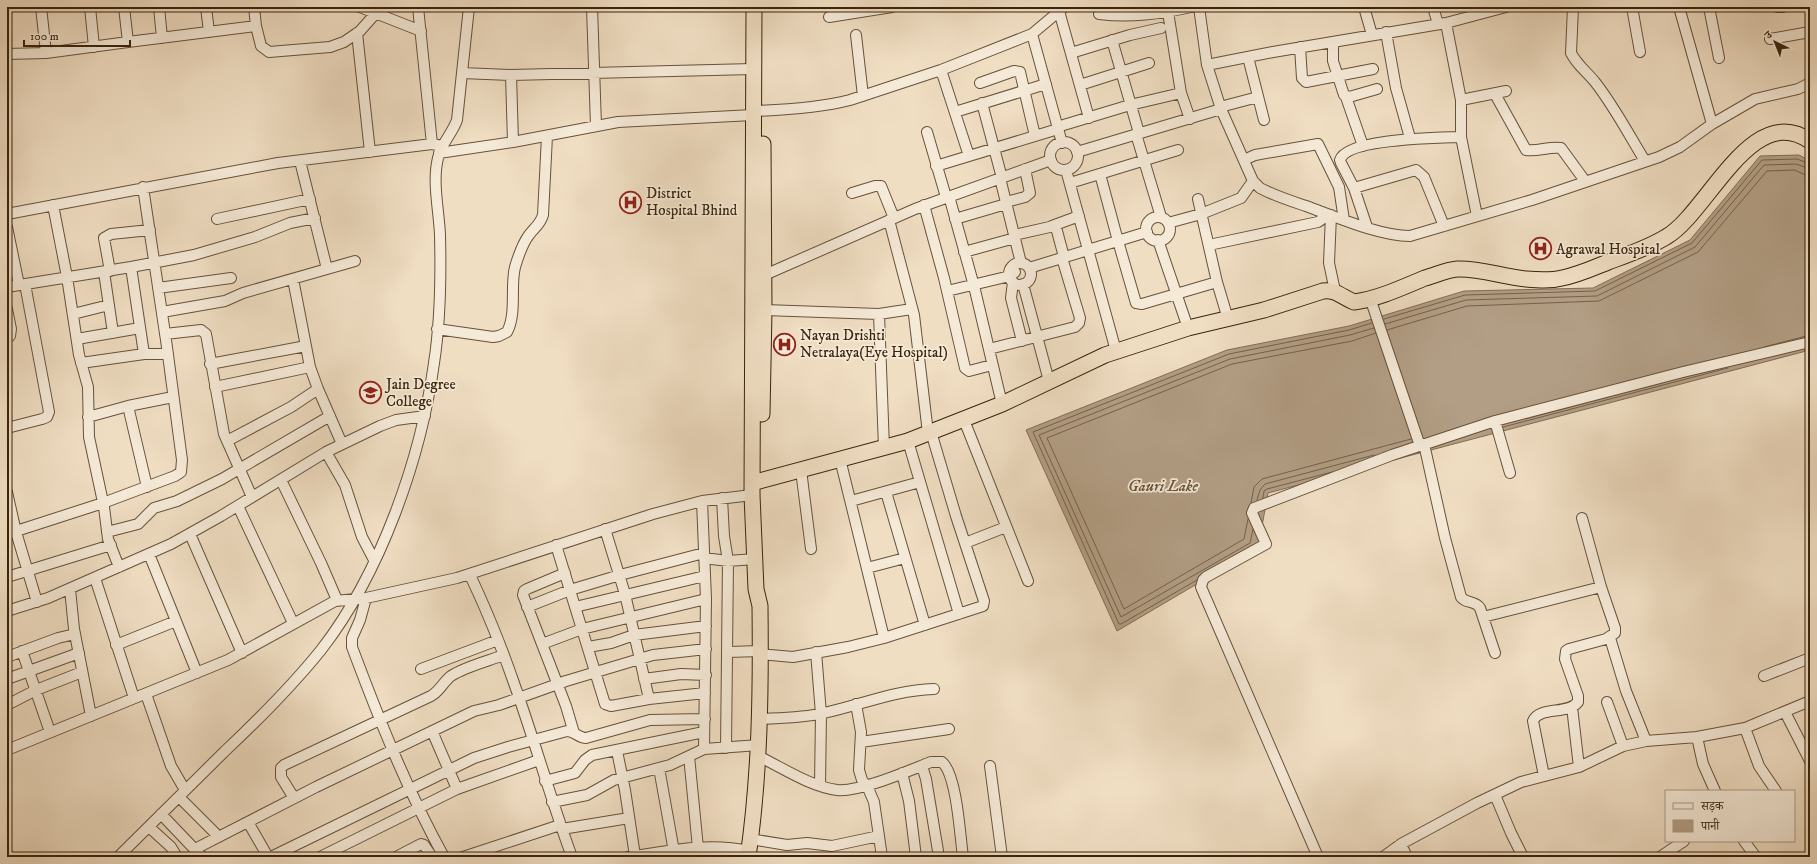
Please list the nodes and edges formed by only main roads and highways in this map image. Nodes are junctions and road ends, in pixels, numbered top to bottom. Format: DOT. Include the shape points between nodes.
graph roads {
  1 [pos="754,7"];
  2 [pos="763,7"];
  3 [pos="756,112"];
  4 [pos="1810,141"];
  5 [pos="758,278"];
  6 [pos="755,486"];
  7 [pos="760,606"];
  8 [pos="749,849"];
  1 -- 3 [label="highway" via="753,69"];
  2 -- 3 [label="highway"];
  3 -- 5 [label="highway"];
  4 -- 6 [label="highway" via="1802,135 1788,132 1763,137 1740,155 1701,204 1667,237 1585,271 1546,280 1456,269 1442,272 1372,304 1354,302 1335,291 1323,291 1284,304 1188,328 1116,351 1094,359 1002,404 908,441 801,470"];
  5 -- 6 [label="highway"];
  5 -- 6 [label="highway" via="764,310"];
  6 -- 7 [label="highway" via="754,559"];
  6 -- 7 [label="highway" via="765,589"];
  7 -- 8 [label="highway" via="760,719"];
}
